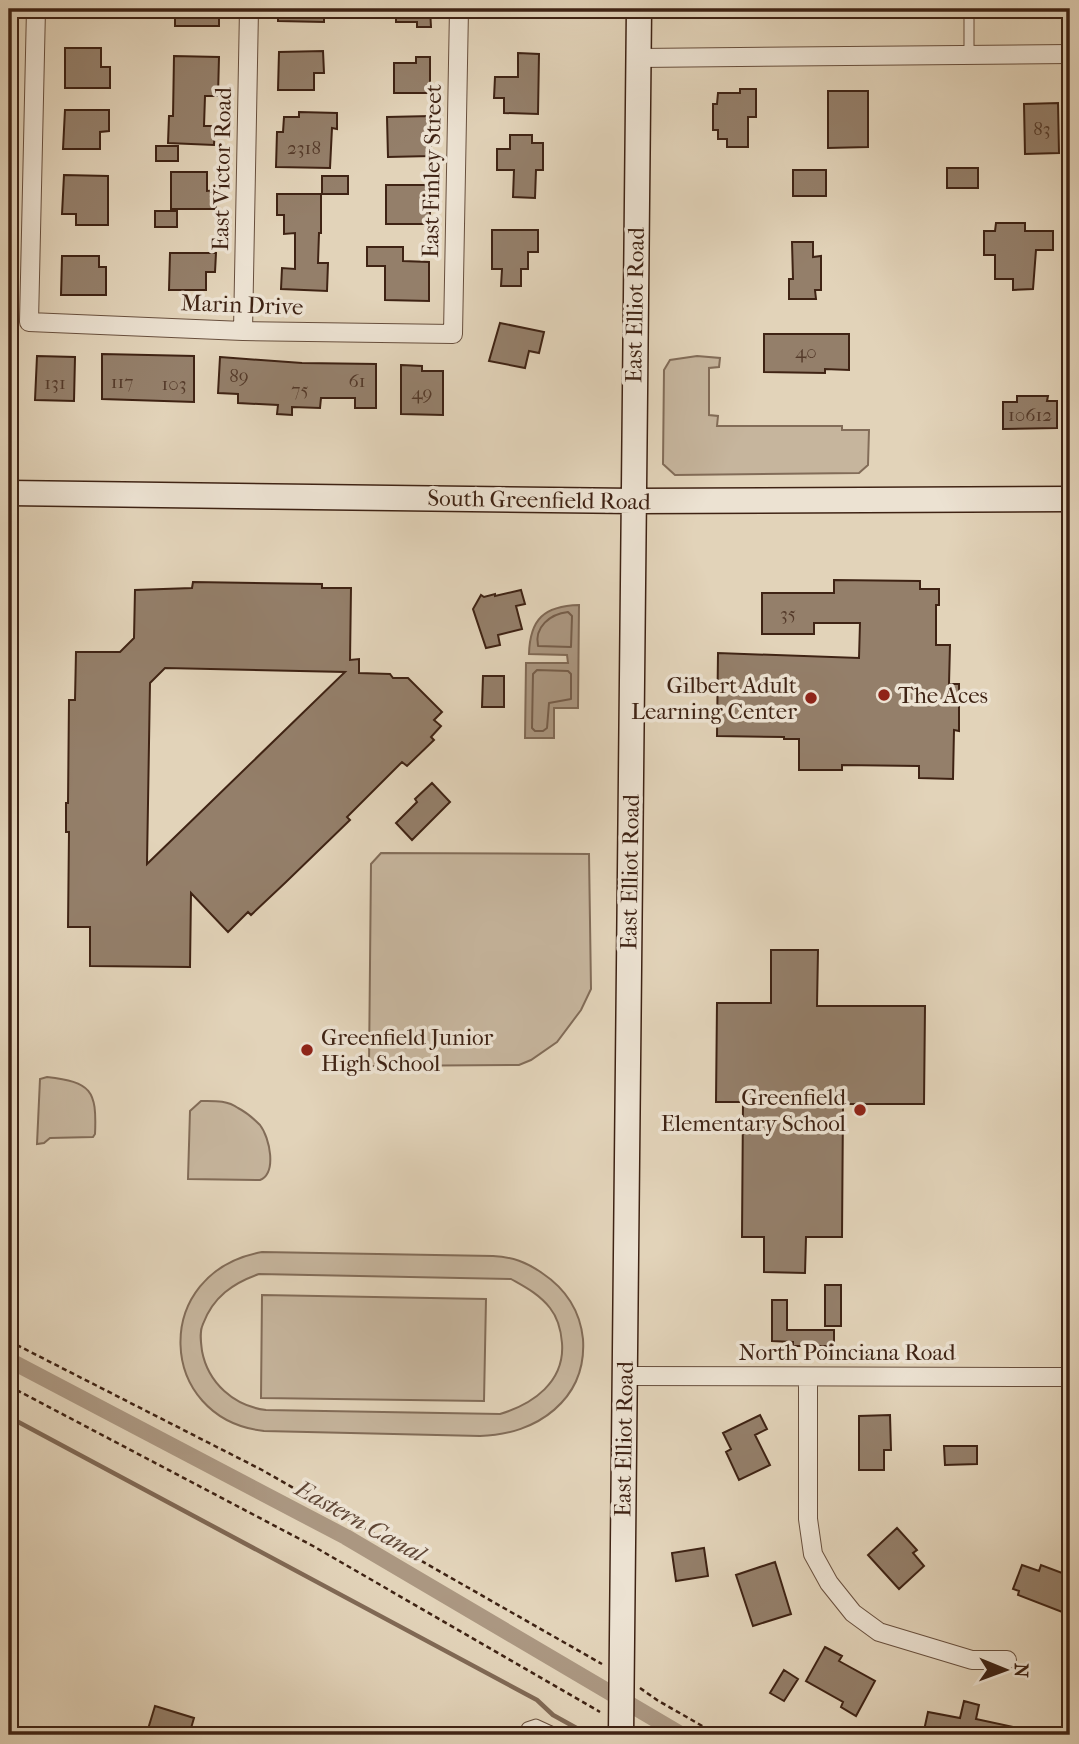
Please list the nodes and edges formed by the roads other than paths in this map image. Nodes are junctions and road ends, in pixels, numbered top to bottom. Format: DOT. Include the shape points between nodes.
graph roads {
  1 [pos="36,9"];
  2 [pos="249,9"];
  3 [pos="459,9"];
  4 [pos="639,9"];
  5 [pos="969,9"];
  6 [pos="1070,54"];
  7 [pos="969,55"];
  8 [pos="639,58"];
  9 [pos="243,331"];
  10 [pos="453,334"];
  11 [pos="9,493"];
  12 [pos="1070,499"];
  13 [pos="634,501"];
  14 [pos="625,1376"];
  15 [pos="808,1377"];
  16 [pos="1070,1377"];
  17 [pos="1007,1661"];
  18 [pos="621,1725"];
  19 [pos="522,1735"];
  20 [pos="560,1735"];
  1 -- 9 [label="street, Marin Drive" via="29,322"];
  2 -- 9 [label="street, East Victor Road"];
  3 -- 10 [label="street, East Finley Street"];
  4 -- 8 [label="main road, East Elliot Road"];
  5 -- 7 [label="lane"];
  6 -- 7 [label="street"];
  7 -- 8 [label="street"];
  8 -- 13 [label="main road, East Elliot Road"];
  9 -- 10 [label="street, Marin Drive"];
  11 -- 13 [label="main road, South Greenfield Road"];
  12 -- 13 [label="main road, South Greenfield Road"];
  13 -- 14 [label="main road, East Elliot Road"];
  14 -- 15 [label="street, North Poinciana Road"];
  14 -- 18 [label="main road, East Elliot Road"];
  15 -- 16 [label="street, North Poinciana Road"];
  15 -- 17 [label="street" via="808,1519 813,1554 828,1583 853,1614 879,1632 972,1660"];
  19 -- 20 [label="lane" via="536,1724"];
}
